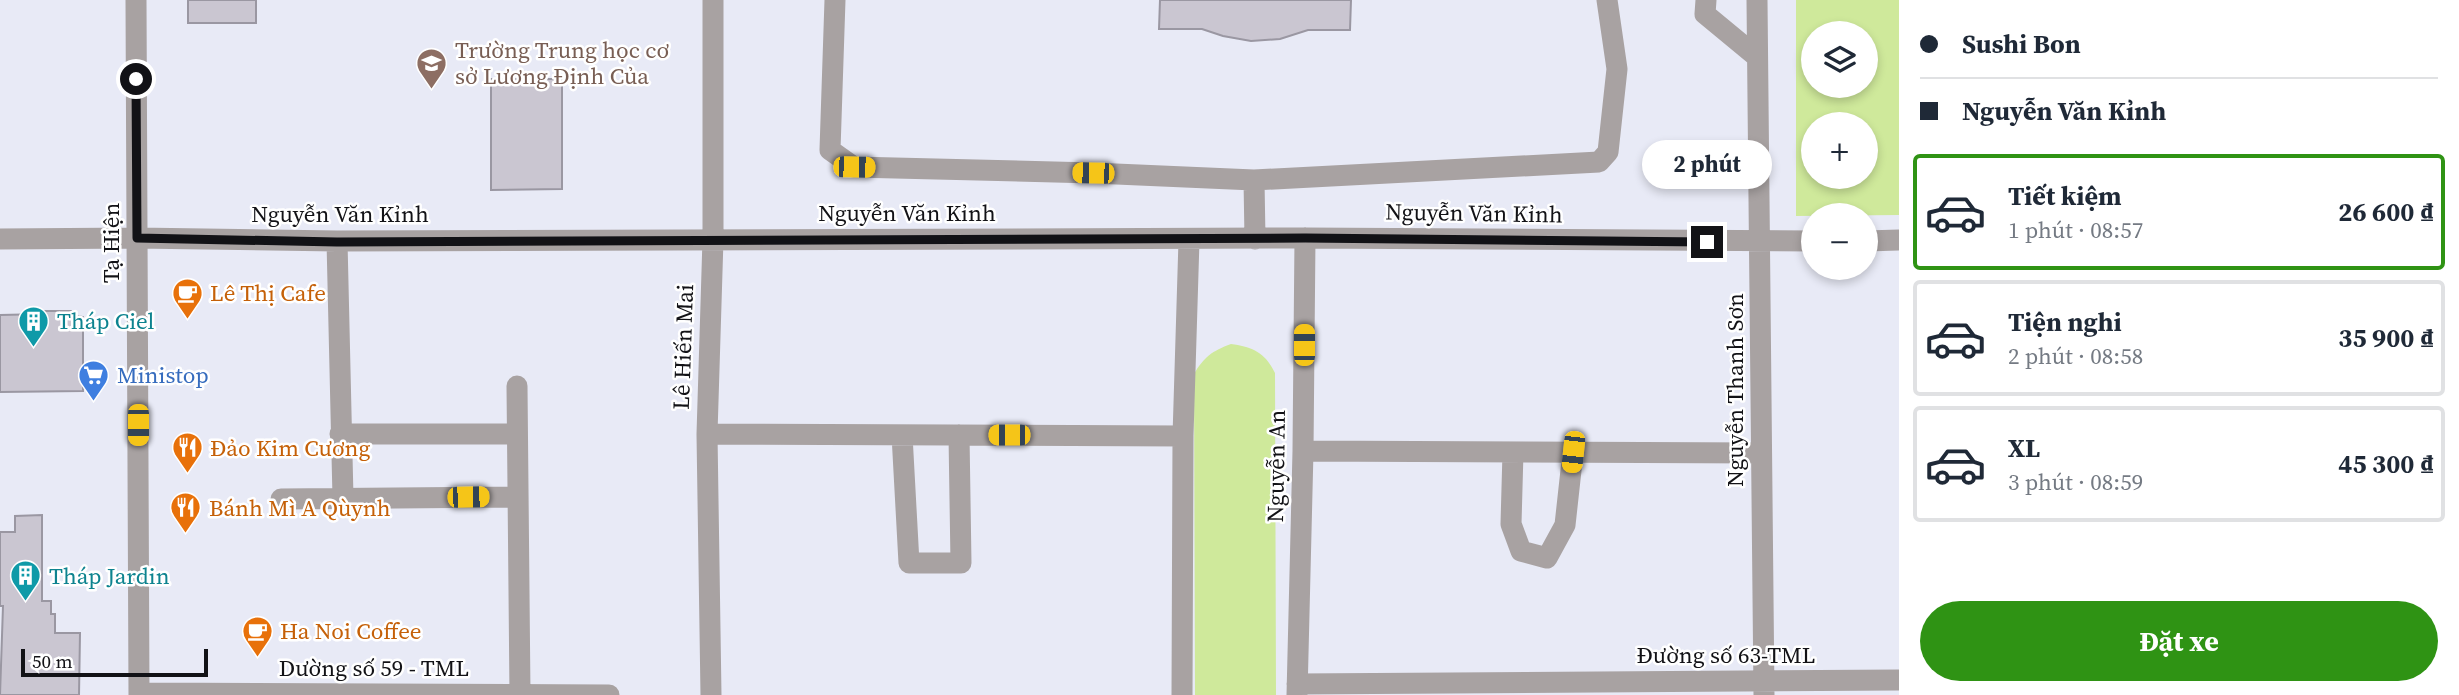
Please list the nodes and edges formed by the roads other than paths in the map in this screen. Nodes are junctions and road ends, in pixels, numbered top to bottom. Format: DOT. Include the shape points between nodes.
graph roads {
  1 [pos="136,0"];
  2 [pos="713,0"];
  3 [pos="835,0"];
  4 [pos="1607,0"];
  5 [pos="1706,0"];
  6 [pos="1757,0"];
  7 [pos="1757,57"];
  8 [pos="1254,180"];
  9 [pos="137,238"];
  10 [pos="1305,238"];
  11 [pos="0,239"];
  12 [pos="713,239"];
  13 [pos="1255,239"];
  14 [pos="1189,240"];
  15 [pos="1899,240"];
  16 [pos="1801,241"];
  17 [pos="1878,241"];
  18 [pos="337,242"];
  19 [pos="1760,242"];
  20 [pos="517,386"];
  21 [pos="340,434"];
  22 [pos="517,434"];
  23 [pos="707,434"];
  24 [pos="902,435"];
  25 [pos="959,435"];
  26 [pos="1184,436"];
  27 [pos="1303,451"];
  28 [pos="1513,452"];
  29 [pos="1573,452"];
  30 [pos="1761,453"];
  31 [pos="518,497"];
  32 [pos="343,498"];
  33 [pos="281,499"];
  34 [pos="1899,680"];
  35 [pos="1764,688"];
  36 [pos="1297,689"];
  37 [pos="1554,689"];
  38 [pos="139,694"];
  39 [pos="520,695"];
  40 [pos="609,695"];
  41 [pos="711,695"];
  42 [pos="1182,695"];
  1 -- 9 [label="street, Tạ Hiện"];
  2 -- 12 [label="street, Lê Hiến Mai"];
  3 -- 8 [label="street" via="830,150 854,167"];
  4 -- 8 [label="street" via="1617,69 1608,152 1599,162"];
  5 -- 7 [label="street" via="1705,14"];
  6 -- 7 [label="street, Nguyễn Thanh Sơn"];
  7 -- 19 [label="street, Nguyễn Thanh Sơn"];
  8 -- 13 [label="street"];
  9 -- 11 [label="street, Nguyễn Văn Kỉnh"];
  9 -- 18 [label="street, Nguyễn Văn Kỉnh"];
  9 -- 38 [label="street, Tạ Hiện"];
  10 -- 13 [label="street, Nguyễn Văn Kỉnh"];
  10 -- 19 [label="street, Nguyễn Văn Kỉnh"];
  10 -- 27 [label="street, Nguyễn An"];
  12 -- 14 [label="street, Nguyễn Văn Kỉnh"];
  12 -- 18 [label="street, Nguyễn Văn Kỉnh"];
  12 -- 23 [label="street, Lê Hiến Mai"];
  13 -- 14 [label="street, Nguyễn Văn Kỉnh"];
  14 -- 26 [label="street"];
  15 -- 17 [label="street"];
  16 -- 19 [label="street, Nguyễn Văn Kỉnh"];
  18 -- 21 [label="street"];
  19 -- 30 [label="street, Nguyễn Thanh Sơn"];
  20 -- 22 [label="street"];
  21 -- 22 [label="street"];
  21 -- 32 [label="street"];
  22 -- 31 [label="street"];
  23 -- 24 [label="street"];
  23 -- 41 [label="street, Lê Hiến Mai"];
  24 -- 25 [label="street"];
  24 -- 25 [label="street" via="909,563 961,564"];
  25 -- 26 [label="street"];
  26 -- 42 [label="street"];
  27 -- 28 [label="street"];
  27 -- 36 [label="street, Nguyễn An"];
  28 -- 29 [label="street"];
  28 -- 29 [label="street" via="1511,524 1521,551 1547,558 1565,525"];
  29 -- 30 [label="street"];
  30 -- 35 [label="street, Nguyễn Thanh Sơn"];
  31 -- 32 [label="street"];
  31 -- 39 [label="street"];
  32 -- 33 [label="street"];
  34 -- 35 [label="street, Đường số 63-TML"];
  35 -- 37 [label="street, Đường số 63-TML"];
  36 -- 37 [label="street, Đường số 63-TML"];
  38 -- 39 [label="street, Dường số 59 - TML"];
  39 -- 40 [label="street, Dường số 59 - TML"];
}
